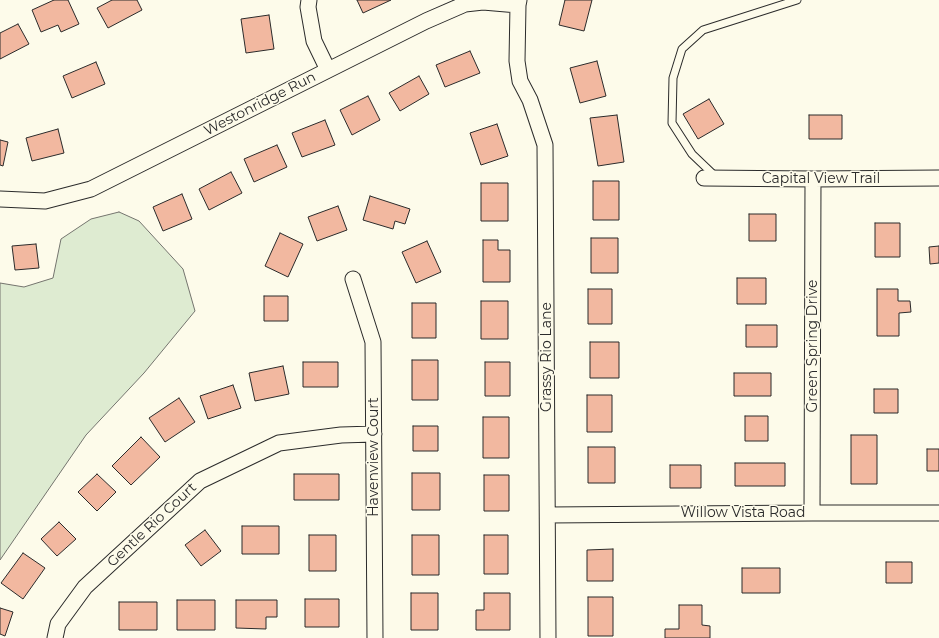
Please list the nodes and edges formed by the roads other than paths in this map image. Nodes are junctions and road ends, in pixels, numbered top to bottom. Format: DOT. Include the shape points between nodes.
graph roads {
  1 [pos="309,0"];
  2 [pos="798,0"];
  3 [pos="518,2"];
  4 [pos="328,70"];
  5 [pos="710,178"];
  6 [pos="939,178"];
  7 [pos="814,179"];
  8 [pos="0,199"];
  9 [pos="353,279"];
  10 [pos="374,434"];
  11 [pos="812,513"];
  12 [pos="939,513"];
  13 [pos="548,514"];
  14 [pos="55,638"];
  15 [pos="375,638"];
  16 [pos="548,638"];
  1 -- 4 [label="street" via="314,41"];
  2 -- 5 [label="lane" via="703,30 682,49 673,78 672,123"];
  3 -- 4 [label="street, Westonridge Run" via="465,4"];
  3 -- 13 [label="street, Grassy Rio Lane" via="517,61 520,81 530,100 545,145"];
  4 -- 8 [label="street, Westonridge Run" via="91,190 45,201"];
  5 -- 7 [label="street, Capital View Trail"];
  6 -- 7 [label="street, Capital View Trail"];
  7 -- 11 [label="street, Green Spring Drive"];
  9 -- 10 [label="street, Havenview Court" via="373,342"];
  10 -- 14 [label="street, Gentle Rio Court" via="341,435 279,443 200,481 85,587 58,624"];
  10 -- 15 [label="street, Havenview Court"];
  11 -- 12 [label="street, Willow Vista Road"];
  11 -- 13 [label="street, Willow Vista Road"];
  13 -- 16 [label="street, Grassy Rio Lane"];
}
